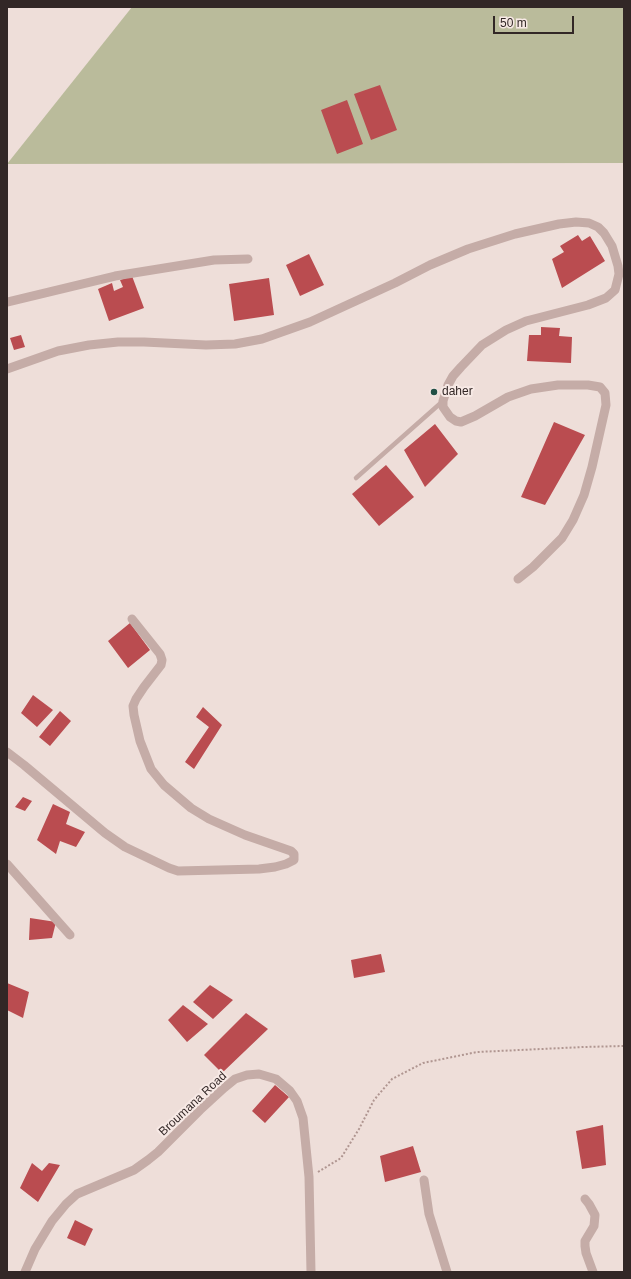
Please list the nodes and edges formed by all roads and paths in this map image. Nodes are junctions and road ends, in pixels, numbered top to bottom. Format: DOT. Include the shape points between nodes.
graph roads {
  1 [pos="248,259"];
  2 [pos="7,302"];
  3 [pos="7,369"];
  4 [pos="443,401"];
  5 [pos="356,478"];
  6 [pos="518,579"];
  7 [pos="132,618"];
  8 [pos="7,752"];
  9 [pos="7,864"];
  10 [pos="70,935"];
  11 [pos="624,1046"];
  12 [pos="309,1177"];
  13 [pos="424,1180"];
  14 [pos="585,1199"];
  15 [pos="25,1272"];
  16 [pos="312,1272"];
  17 [pos="447,1272"];
  18 [pos="593,1272"];
  1 -- 2 [label="street" via="214,260 115,276"];
  3 -- 4 [label="street" via="58,351 89,345 118,342 235,344 262,339 310,322 468,249 515,234 559,224 576,222 598,227 610,240 618,266 619,274 614,290 606,298 588,305 526,320 482,345 453,376"];
  4 -- 5 [label="lane"];
  4 -- 6 [label="street" via="450,418 461,422 508,397 531,389 558,385 588,385 600,387 605,393 606,405 592,468 573,520 562,538"];
  7 -- 8 [label="street" via="162,660 133,706 140,741 151,769 164,785 197,812 245,835 291,851 294,860 275,867 259,869 168,868 125,847 105,833"];
  9 -- 10 [label="street"];
  11 -- 12 [label="path" via="477,1052 423,1063 392,1079 374,1100 341,1158"];
  12 -- 15 [label="street, Broumana Road" via="303,1118 297,1100 276,1079 259,1074 247,1075 224,1088 158,1152 134,1170 78,1194 66,1204 52,1221"];
  12 -- 16 [label="street, Broumana Road"];
  13 -- 17 [label="street" via="429,1214"];
  14 -- 18 [label="street" via="595,1215 594,1226 585,1241 586,1253"];
}
